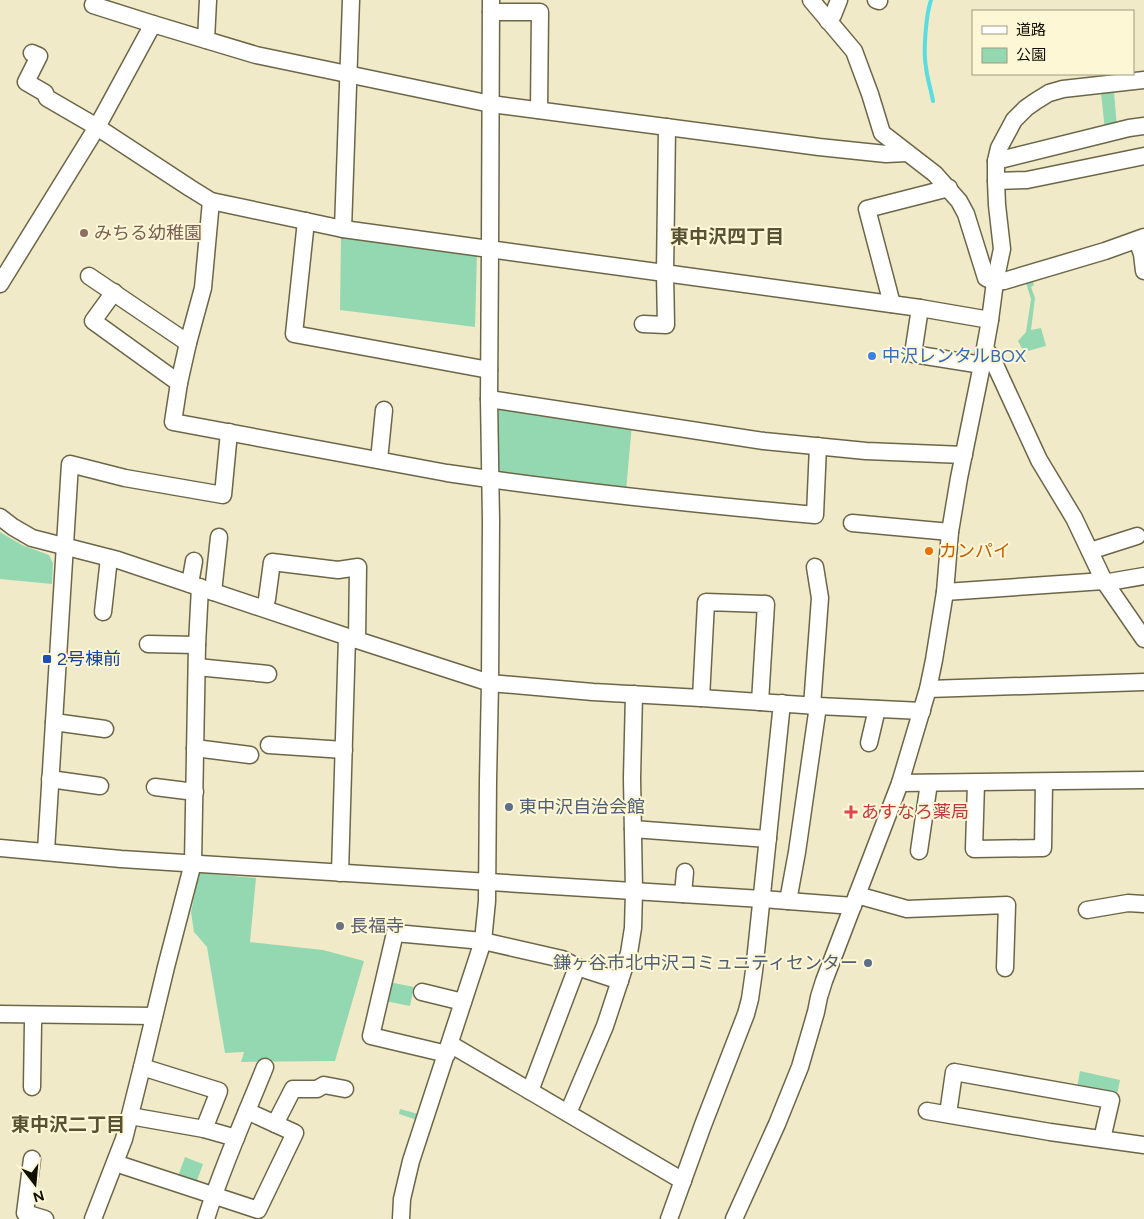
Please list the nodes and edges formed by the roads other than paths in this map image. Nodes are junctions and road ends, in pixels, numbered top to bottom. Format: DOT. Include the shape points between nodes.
graph roads {
  1 [pos="208,0"];
  2 [pos="351,0"];
  3 [pos="811,0"];
  4 [pos="839,0"];
  5 [pos="93,5"];
  6 [pos="491,6"];
  7 [pos="828,21"];
  8 [pos="153,24"];
  9 [pos="206,40"];
  10 [pos="32,53"];
  11 [pos="348,75"];
  12 [pos="1144,80"];
  13 [pos="491,104"];
  14 [pos="540,110"];
  15 [pos="1144,126"];
  16 [pos="97,127"];
  17 [pos="667,127"];
  18 [pos="907,153"];
  19 [pos="1144,156"];
  20 [pos="996,161"];
  21 [pos="996,181"];
  22 [pos="949,188"];
  23 [pos="212,201"];
  24 [pos="306,221"];
  25 [pos="343,229"];
  26 [pos="1141,238"];
  27 [pos="490,249"];
  28 [pos="1144,271"];
  29 [pos="665,274"];
  30 [pos="89,276"];
  31 [pos="995,282"];
  32 [pos="0,284"];
  33 [pos="114,292"];
  34 [pos="892,304"];
  35 [pos="920,308"];
  36 [pos="990,320"];
  37 [pos="643,324"];
  38 [pos="188,343"];
  39 [pos="983,357"];
  40 [pos="489,370"];
  41 [pos="179,383"];
  42 [pos="488,398"];
  43 [pos="384,410"];
  44 [pos="229,432"];
  45 [pos="818,446"];
  46 [pos="964,455"];
  47 [pos="379,460"];
  48 [pos="490,480"];
  49 [pos="0,517"];
  50 [pos="852,522"];
  51 [pos="950,532"];
  52 [pos="1137,536"];
  53 [pos="219,537"];
  54 [pos="64,546"];
  55 [pos="1090,551"];
  56 [pos="109,558"];
  57 [pos="194,561"];
  58 [pos="815,566"];
  59 [pos="1144,576"];
  60 [pos="1104,581"];
  61 [pos="201,588"];
  62 [pos="946,592"];
  63 [pos="264,608"];
  64 [pos="104,612"];
  65 [pos="1141,630"];
  66 [pos="352,638"];
  67 [pos="148,644"];
  68 [pos="197,644"];
  69 [pos="197,668"];
  70 [pos="268,674"];
  71 [pos="1144,682"];
  72 [pos="490,683"];
  73 [pos="928,689"];
  74 [pos="634,694"];
  75 [pos="701,698"];
  76 [pos="760,702"];
  77 [pos="782,703"];
  78 [pos="815,706"];
  79 [pos="877,709"];
  80 [pos="922,711"];
  81 [pos="54,722"];
  82 [pos="105,729"];
  83 [pos="869,743"];
  84 [pos="269,745"];
  85 [pos="195,748"];
  86 [pos="344,750"];
  87 [pos="250,754"];
  88 [pos="50,779"];
  89 [pos="1144,780"];
  90 [pos="1044,782"];
  91 [pos="900,783"];
  92 [pos="928,783"];
  93 [pos="976,783"];
  94 [pos="100,786"];
  95 [pos="155,787"];
  96 [pos="194,792"];
  97 [pos="633,829"];
  98 [pos="768,839"];
  99 [pos="0,848"];
  100 [pos="46,851"];
  101 [pos="919,851"];
  102 [pos="193,863"];
  103 [pos="685,872"];
  104 [pos="340,873"];
  105 [pos="488,882"];
  106 [pos="634,892"];
  107 [pos="683,894"];
  108 [pos="762,899"];
  109 [pos="788,901"];
  110 [pos="855,901"];
  111 [pos="1144,904"];
  112 [pos="1087,910"];
  113 [pos="483,941"];
  114 [pos="577,967"];
  115 [pos="1005,968"];
  116 [pos="620,981"];
  117 [pos="422,992"];
  118 [pos="463,1002"];
  119 [pos="0,1014"];
  120 [pos="35,1015"];
  121 [pos="154,1016"];
  122 [pos="448,1049"];
  123 [pos="142,1067"];
  124 [pos="264,1067"];
  125 [pos="32,1087"];
  126 [pos="345,1089"];
  127 [pos="530,1091"];
  128 [pos="247,1111"];
  129 [pos="927,1111"];
  130 [pos="568,1114"];
  131 [pos="948,1114"];
  132 [pos="130,1116"];
  133 [pos="276,1124"];
  134 [pos="204,1129"];
  135 [pos="236,1138"];
  136 [pos="1102,1139"];
  137 [pos="1144,1146"];
  138 [pos="32,1159"];
  139 [pos="115,1163"];
  140 [pos="683,1181"];
  141 [pos="213,1196"];
  142 [pos="45,1219"];
  143 [pos="93,1219"];
  144 [pos="206,1219"];
  145 [pos="401,1219"];
  146 [pos="669,1219"];
  147 [pos="734,1219"];
  1 -- 9 [label="street"];
  2 -- 11 [label="street"];
  3 -- 7 [label="street"];
  4 -- 7 [label="street"];
  5 -- 8 [label="street"];
  6 -- 13 [label="street"];
  6 -- 14 [label="street" via="540,12"];
  7 -- 18 [label="street" via="854,51 882,133"];
  8 -- 9 [label="street"];
  8 -- 16 [label="street"];
  9 -- 11 [label="street" via="256,55"];
  10 -- 16 [label="street" via="39,56 26,82"];
  11 -- 13 [label="street"];
  11 -- 25 [label="street"];
  12 -- 20 [label="street" via="1049,93 1014,120"];
  13 -- 14 [label="street"];
  13 -- 27 [label="street"];
  14 -- 17 [label="street"];
  15 -- 20 [label="street"];
  16 -- 23 [label="street"];
  16 -- 32 [label="street"];
  17 -- 18 [label="street" via="848,150"];
  17 -- 29 [label="street"];
  18 -- 22 [label="street"];
  19 -- 21 [label="street" via="1026,180"];
  20 -- 21 [label="street"];
  21 -- 31 [label="street" via="1002,250"];
  22 -- 31 [label="street" via="966,214 986,278"];
  22 -- 34 [label="street" via="867,209"];
  23 -- 24 [label="street"];
  23 -- 38 [label="street" via="204,288"];
  24 -- 25 [label="street"];
  24 -- 40 [label="street" via="294,334"];
  25 -- 27 [label="street"];
  26 -- 28 [label="street"];
  26 -- 31 [label="street"];
  27 -- 29 [label="street"];
  27 -- 40 [label="street"];
  29 -- 34 [label="street"];
  29 -- 37 [label="street" via="666,325"];
  30 -- 33 [label="street"];
  31 -- 36 [label="street"];
  33 -- 38 [label="street"];
  33 -- 41 [label="street" via="92,321"];
  34 -- 35 [label="street"];
  35 -- 36 [label="street"];
  35 -- 39 [label="street" via="913,354"];
  36 -- 39 [label="street"];
  38 -- 41 [label="street"];
  39 -- 46 [label="street"];
  39 -- 55 [label="street" via="991,356 1039,460"];
  40 -- 42 [label="street"];
  41 -- 44 [label="street" via="173,422"];
  42 -- 45 [label="street" via="764,441"];
  42 -- 48 [label="street"];
  43 -- 47 [label="street"];
  44 -- 47 [label="street"];
  44 -- 54 [label="street" via="223,495 125,478 70,464"];
  45 -- 46 [label="street"];
  45 -- 48 [label="street" via="815,515 689,504"];
  46 -- 51 [label="street"];
  47 -- 48 [label="street"];
  48 -- 72 [label="street"];
  49 -- 54 [label="street" via="32,538"];
  50 -- 51 [label="street"];
  51 -- 62 [label="street"];
  52 -- 55 [label="street"];
  53 -- 61 [label="street"];
  54 -- 56 [label="street"];
  54 -- 81 [label="street"];
  55 -- 60 [label="street"];
  56 -- 61 [label="street"];
  56 -- 64 [label="street"];
  57 -- 61 [label="street"];
  58 -- 78 [label="street" via="820,598"];
  59 -- 60 [label="street"];
  60 -- 62 [label="street"];
  60 -- 65 [label="street"];
  61 -- 63 [label="street"];
  61 -- 68 [label="street"];
  62 -- 73 [label="street"];
  63 -- 66 [label="street"];
  63 -- 66 [label="street" via="272,562 338,570 358,567"];
  66 -- 72 [label="street"];
  66 -- 86 [label="street"];
  67 -- 68 [label="street"];
  68 -- 69 [label="street"];
  69 -- 70 [label="street"];
  69 -- 85 [label="street"];
  71 -- 73 [label="street"];
  72 -- 74 [label="street"];
  72 -- 105 [label="street"];
  73 -- 80 [label="street"];
  74 -- 75 [label="street"];
  74 -- 97 [label="street"];
  75 -- 76 [label="street"];
  75 -- 76 [label="street" via="706,602 766,604"];
  76 -- 77 [label="street"];
  77 -- 78 [label="street"];
  77 -- 98 [label="street"];
  78 -- 79 [label="street"];
  78 -- 109 [label="street"];
  79 -- 80 [label="street"];
  79 -- 83 [label="street"];
  80 -- 91 [label="street"];
  81 -- 82 [label="street"];
  81 -- 88 [label="street"];
  84 -- 86 [label="street"];
  85 -- 87 [label="street"];
  85 -- 96 [label="street"];
  86 -- 104 [label="street"];
  88 -- 94 [label="street"];
  88 -- 100 [label="street"];
  89 -- 90 [label="street"];
  90 -- 93 [label="street"];
  90 -- 93 [label="street" via="1043,848 974,849"];
  91 -- 92 [label="street"];
  91 -- 110 [label="street"];
  92 -- 93 [label="street"];
  92 -- 101 [label="street"];
  95 -- 96 [label="street"];
  96 -- 102 [label="street"];
  97 -- 98 [label="street"];
  97 -- 106 [label="street"];
  98 -- 108 [label="street"];
  99 -- 100 [label="street"];
  100 -- 102 [label="street"];
  102 -- 104 [label="street"];
  102 -- 121 [label="street"];
  103 -- 107 [label="street"];
  104 -- 105 [label="street"];
  105 -- 106 [label="street"];
  105 -- 113 [label="street"];
  106 -- 107 [label="street"];
  106 -- 116 [label="street" via="633,928"];
  107 -- 108 [label="street"];
  108 -- 109 [label="street"];
  108 -- 140 [label="street" via="746,1014"];
  109 -- 110 [label="street"];
  110 -- 115 [label="street" via="907,908 1007,905"];
  110 -- 147 [label="street" via="824,981 800,1067"];
  111 -- 112 [label="street" via="1128,903"];
  113 -- 114 [label="street" via="562,959"];
  113 -- 118 [label="street"];
  113 -- 122 [label="street" via="395,933 370,1036"];
  114 -- 116 [label="street"];
  114 -- 127 [label="street"];
  116 -- 130 [label="street"];
  117 -- 118 [label="street"];
  118 -- 122 [label="street"];
  119 -- 120 [label="street"];
  120 -- 121 [label="street"];
  120 -- 125 [label="street"];
  121 -- 123 [label="street"];
  122 -- 127 [label="street"];
  122 -- 145 [label="street" via="411,1161"];
  123 -- 132 [label="street"];
  123 -- 134 [label="street" via="220,1091"];
  124 -- 128 [label="street"];
  126 -- 133 [label="street" via="324,1085 317,1089 292,1089"];
  127 -- 130 [label="street"];
  128 -- 133 [label="street"];
  128 -- 135 [label="street"];
  129 -- 131 [label="street"];
  130 -- 140 [label="street"];
  131 -- 136 [label="street"];
  131 -- 136 [label="street" via="950,1072 1111,1100"];
  132 -- 134 [label="street"];
  132 -- 139 [label="street"];
  133 -- 141 [label="street" via="295,1133 258,1210"];
  134 -- 135 [label="street"];
  135 -- 141 [label="street"];
  136 -- 137 [label="street"];
  138 -- 142 [label="street" via="25,1213"];
  139 -- 141 [label="street"];
  139 -- 143 [label="street"];
  140 -- 146 [label="street"];
  141 -- 144 [label="street"];
}
